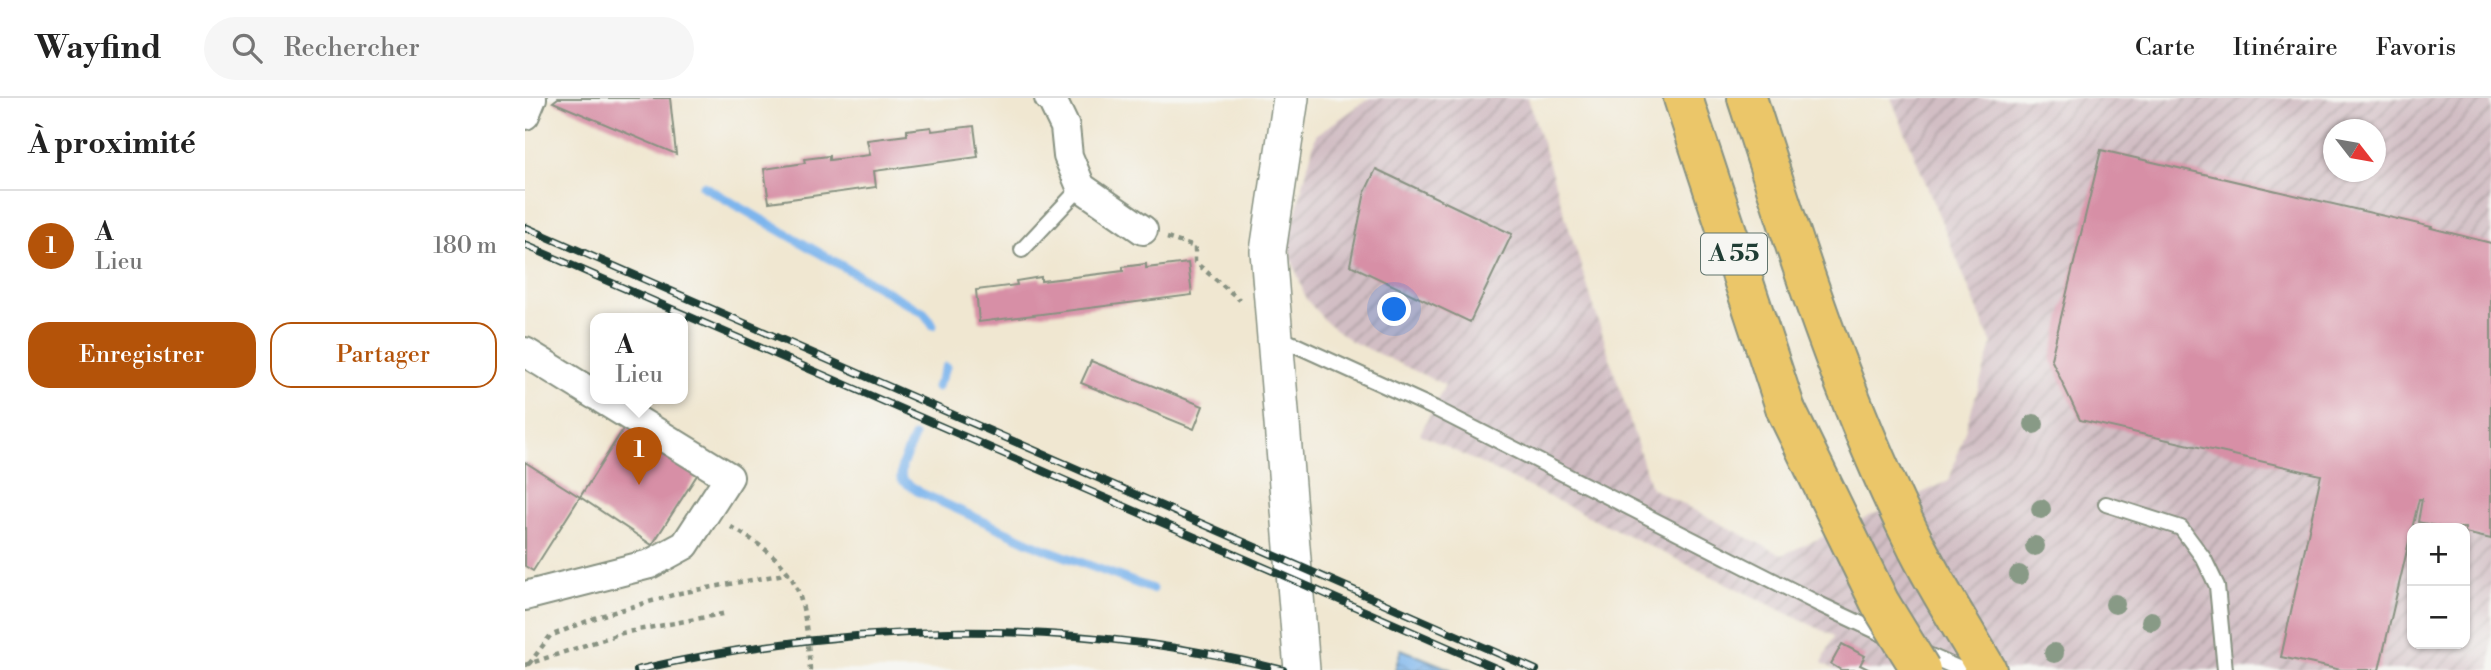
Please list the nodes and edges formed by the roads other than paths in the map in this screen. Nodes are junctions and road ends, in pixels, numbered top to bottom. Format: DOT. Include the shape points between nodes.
graph roads {
  1 [pos="1049,98"];
  2 [pos="1291,98"];
  3 [pos="1683,98"];
  4 [pos="1747,98"];
  5 [pos="1081,187"];
  6 [pos="1143,230"];
  7 [pos="1022,250"];
  8 [pos="1274,335"];
  9 [pos="525,352"];
  10 [pos="590,392"];
  11 [pos="610,404"];
  12 [pos="2106,504"];
  13 [pos="525,596"];
  14 [pos="1302,670"];
  15 [pos="1920,670"];
  16 [pos="1962,670"];
  17 [pos="1987,670"];
  18 [pos="2225,670"];
  1 -- 5 [label="street" via="1065,127 1068,156"];
  2 -- 8 [label="street" via="1268,251"];
  3 -- 15 [label="highway, A 55, bridge" via="1786,410 1880,603"];
  4 -- 17 [label="highway, A 55" via="1846,388 1919,551"];
  5 -- 6 [label="street"];
  5 -- 7 [label="lane"];
  8 -- 14 [label="street"];
  8 -- 16 [label="lane" via="1434,408 1819,604"];
  9 -- 10 [label="street"];
  11 -- 13 [label="street" via="729,477 685,545 650,564"];
  12 -- 18 [label="lane" via="2181,528 2204,559 2217,586"];
}
